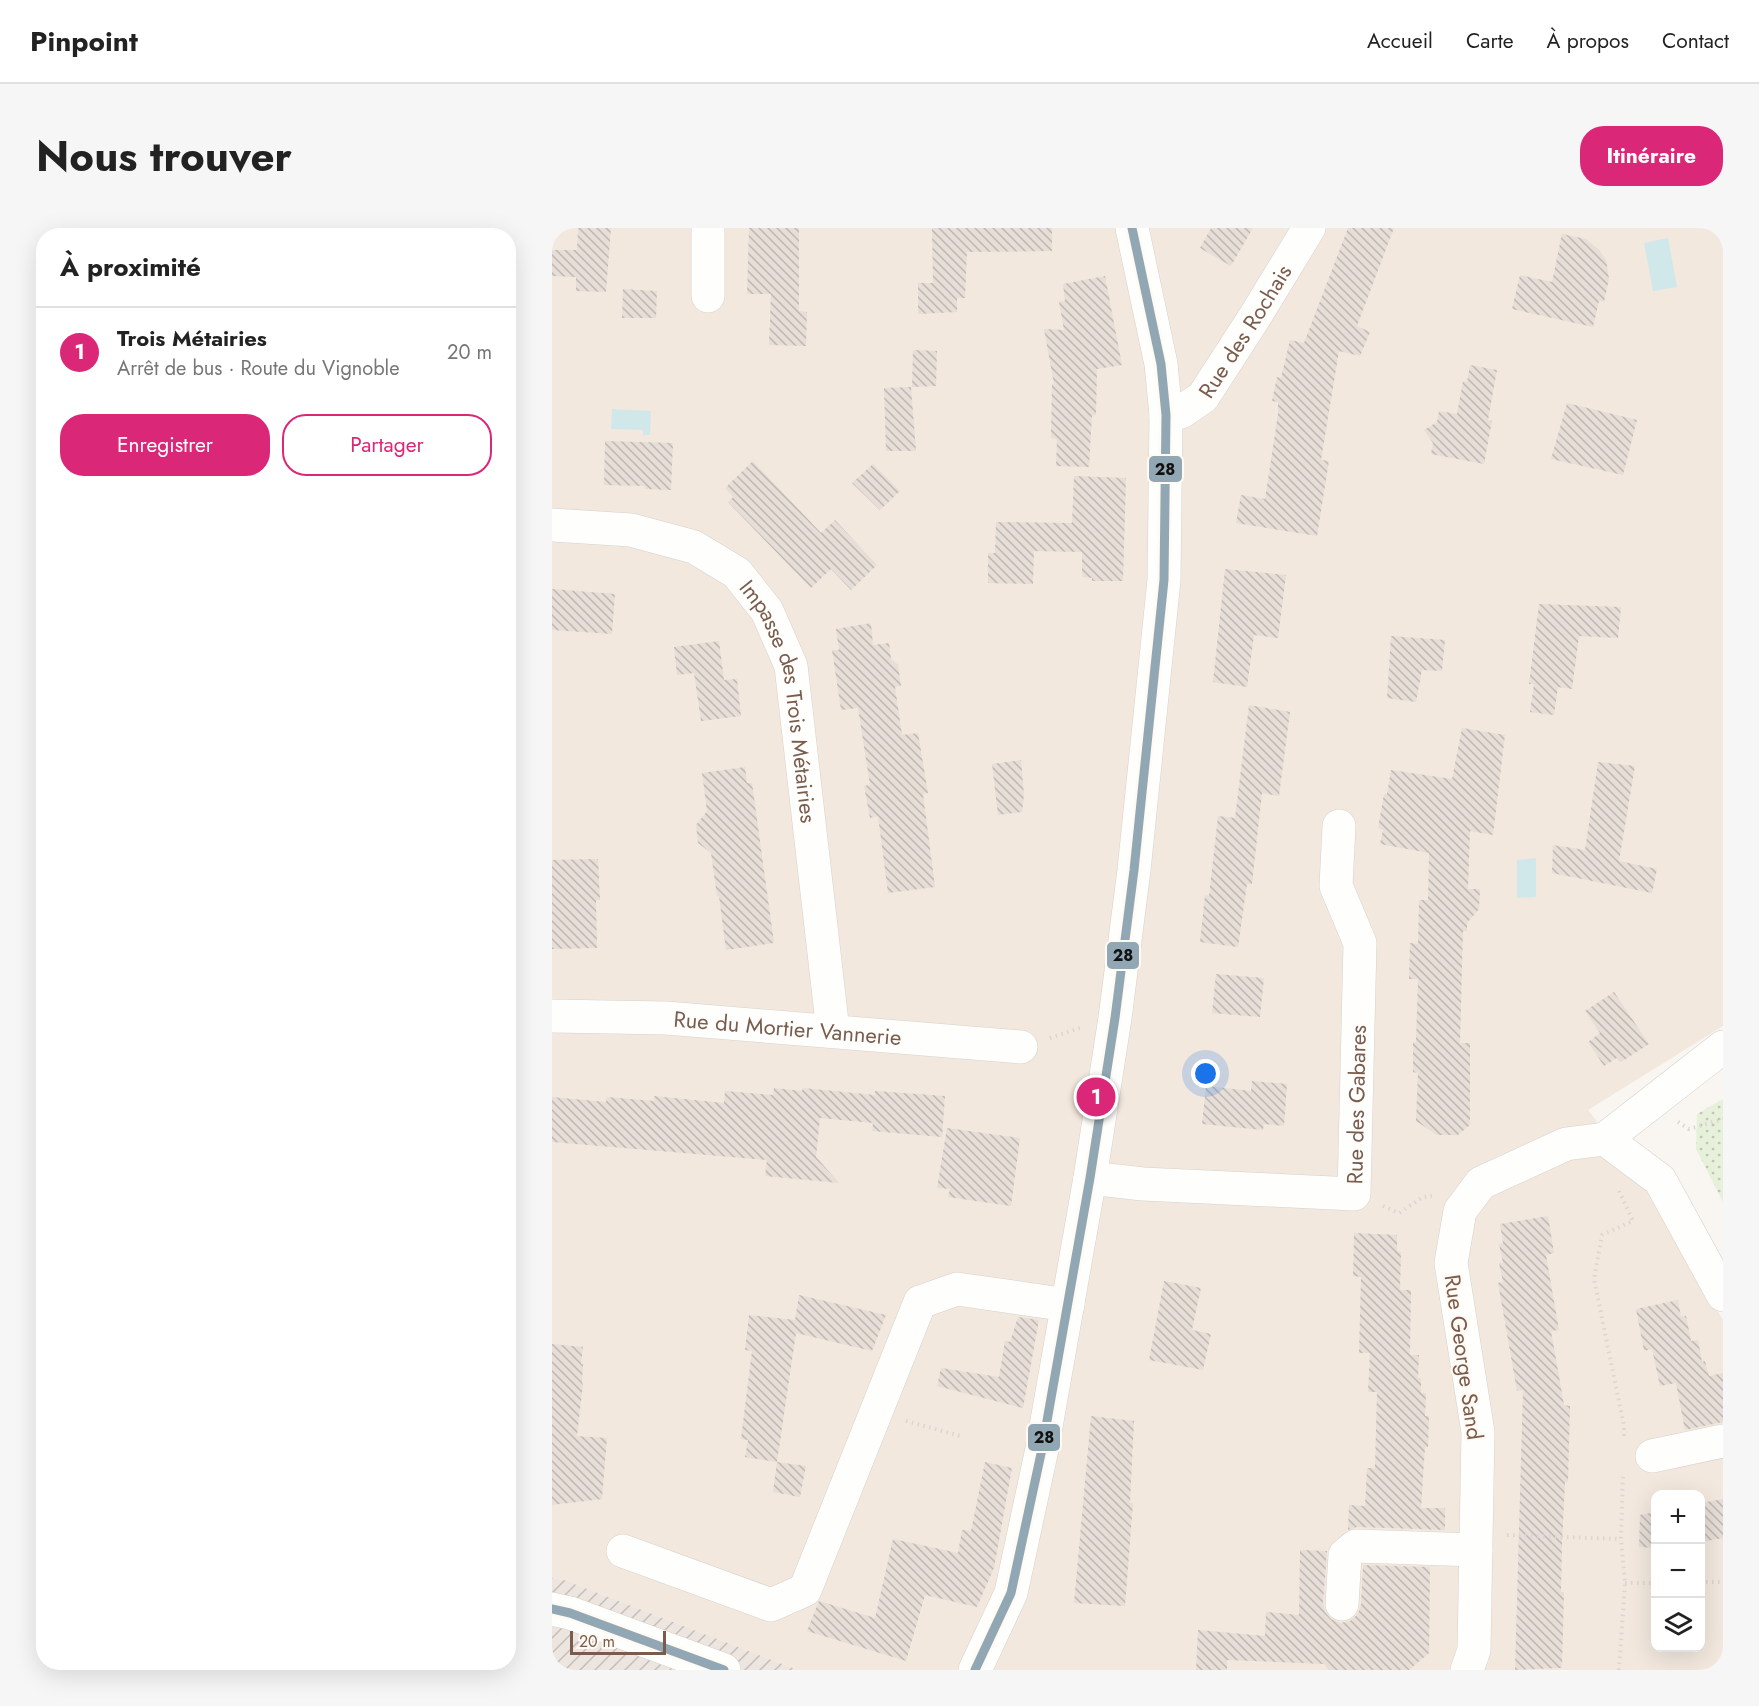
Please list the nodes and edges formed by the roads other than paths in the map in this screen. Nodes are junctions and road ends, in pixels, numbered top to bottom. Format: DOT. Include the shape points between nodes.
graph roads {
  1 [pos="708,228"];
  2 [pos="1132,228"];
  3 [pos="1309,228"];
  4 [pos="708,296"];
  5 [pos="1166,415"];
  6 [pos="552,525"];
  7 [pos="1338,826"];
  8 [pos="552,1016"];
  9 [pos="833,1031"];
  10 [pos="1021,1047"];
  11 [pos="1723,1047"];
  12 [pos="1605,1139"];
  13 [pos="1090,1178"];
  14 [pos="1723,1295"];
  15 [pos="1068,1305"];
  16 [pos="1723,1441"];
  17 [pos="1633,1456"];
  18 [pos="1476,1542"];
  19 [pos="623,1551"];
  20 [pos="1342,1604"];
  21 [pos="552,1609"];
  22 [pos="724,1670"];
  23 [pos="975,1670"];
  24 [pos="1467,1670"];
  1 -- 4 [label="street"];
  2 -- 5 [label="street" via="1161,364"];
  3 -- 5 [label="street, Rue des Rochais" via="1203,397 1181,412"];
  5 -- 13 [label="street" via="1164,580 1134,870"];
  6 -- 9 [label="street, Impasse des Trois Métairies" via="631,530 694,547 737,573 767,611 791,666"];
  7 -- 13 [label="street, Rue des Gabares" via="1336,886 1360,943 1354,1194"];
  8 -- 9 [label="street, Rue du Mortier Vannerie" via="666,1018"];
  9 -- 10 [label="street, Rue du Mortier Vannerie"];
  11 -- 12 [label="street"];
  12 -- 14 [label="street" via="1660,1180"];
  12 -- 18 [label="street, Rue George Sand" via="1566,1144 1481,1183 1460,1211 1451,1263 1478,1432"];
  13 -- 15 [label="street"];
  15 -- 19 [label="street" via="957,1289 921,1302 805,1590 771,1605"];
  15 -- 23 [label="street" via="1011,1593"];
  16 -- 17 [label="street"];
  18 -- 20 [label="street" via="1356,1546 1345,1554"];
  18 -- 24 [label="street, Rue George Sand" via="1474,1650"];
  21 -- 22 [label="street"];
}
